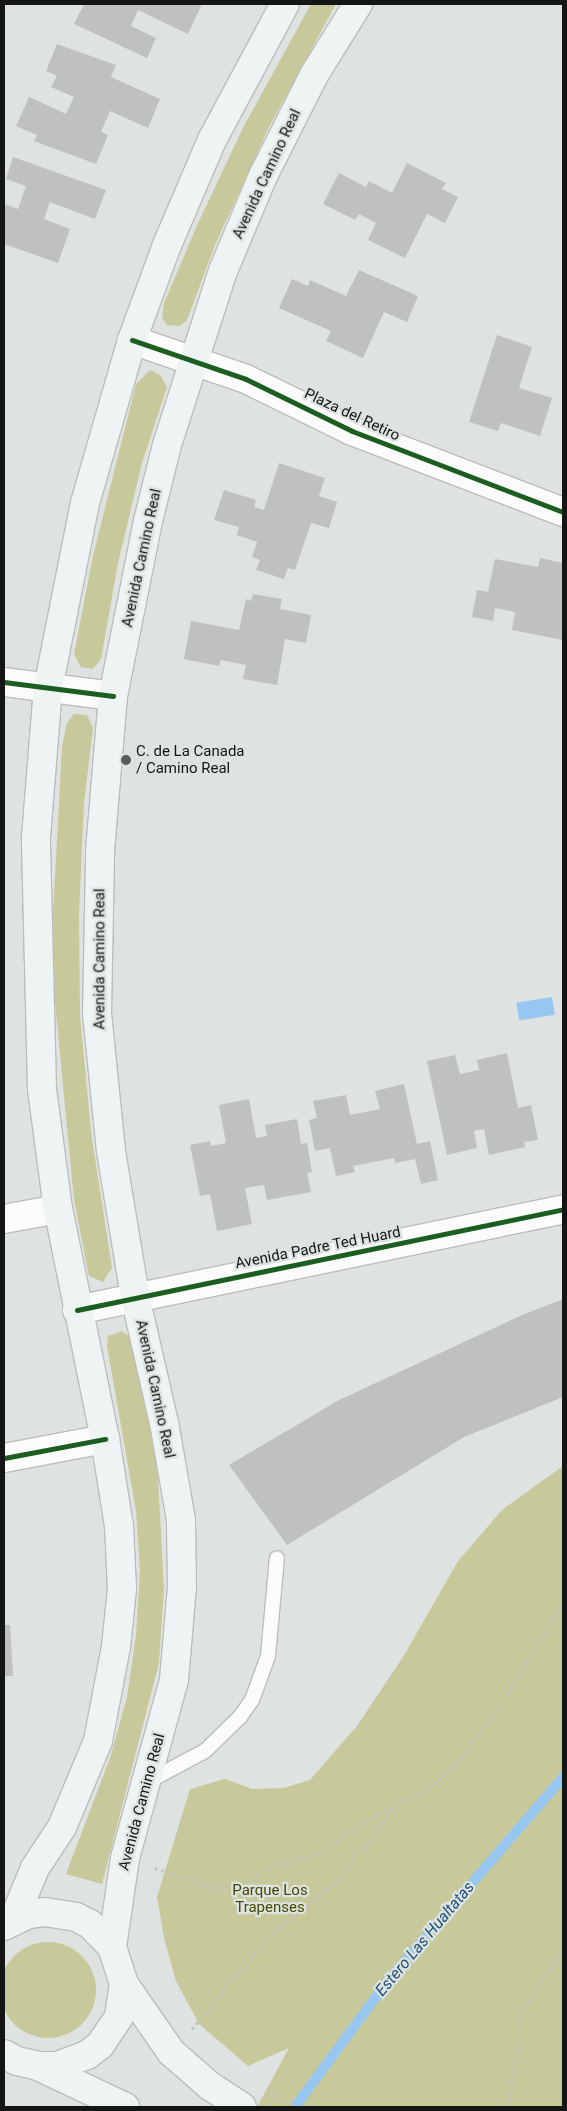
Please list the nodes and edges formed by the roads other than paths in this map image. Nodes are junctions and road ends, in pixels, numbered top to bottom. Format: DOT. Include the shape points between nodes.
graph roads {
  1 [pos="285,4"];
  2 [pos="358,4"];
  3 [pos="132,340"];
  4 [pos="193,359"];
  5 [pos="563,512"];
  6 [pos="4,682"];
  7 [pos="48,688"];
  8 [pos="113,696"];
  9 [pos="58,1209"];
  10 [pos="563,1209"];
  11 [pos="4,1219"];
  12 [pos="135,1296"];
  13 [pos="78,1310"];
  14 [pos="106,1439"];
  15 [pos="4,1458"];
  16 [pos="277,1558"];
  17 [pos="145,1783"];
  18 [pos="9,1923"];
  19 [pos="112,1947"];
  20 [pos="124,1984"];
  21 [pos="16,2060"];
  22 [pos="125,2107"];
  23 [pos="242,2107"];
  1 -- 3 [label="main road" via="212,140"];
  2 -- 4 [label="main road, Avenida Camino Real" via="314,75 263,176 223,271"];
  3 -- 4 [label="street, Plaza del Retiro"];
  3 -- 7 [label="main road" via="85,503"];
  4 -- 5 [label="street, Plaza del Retiro" via="246,379 361,435"];
  4 -- 8 [label="main road, Avenida Camino Real" via="148,521"];
  6 -- 7 [label="street"];
  7 -- 8 [label="street"];
  7 -- 9 [label="main road" via="36,837 37,984 42,1089"];
  8 -- 12 [label="main road, Avenida Camino Real" via="100,851 97,1014 111,1151"];
  9 -- 11 [label="street"];
  9 -- 13 [label="main road"];
  10 -- 12 [label="street, Avenida Padre Ted Huard" via="338,1258"];
  12 -- 13 [label="street, Avenida Padre Ted Huard"];
  12 -- 17 [label="main road, Avenida Camino Real" via="164,1423 181,1520 178,1648 163,1726"];
  13 -- 14 [label="main road"];
  14 -- 15 [label="street"];
  14 -- 18 [label="main road" via="119,1526 122,1588 107,1697 98,1741 84,1780 62,1827 35,1868"];
  16 -- 17 [label="lane" via="268,1656 252,1700 240,1717 205,1751"];
  17 -- 19 [label="main road, Avenida Camino Real" via="125,1858"];
  18 -- 19 [label="main road" via="29,1914 60,1913 90,1924"];
  19 -- 20 [label="main road"];
  20 -- 21 [label="main road" via="119,2017 100,2045 72,2063"];
  20 -- 23 [label="main road" via="160,2039 210,2086"];
  21 -- 22 [label="main road"];
}
